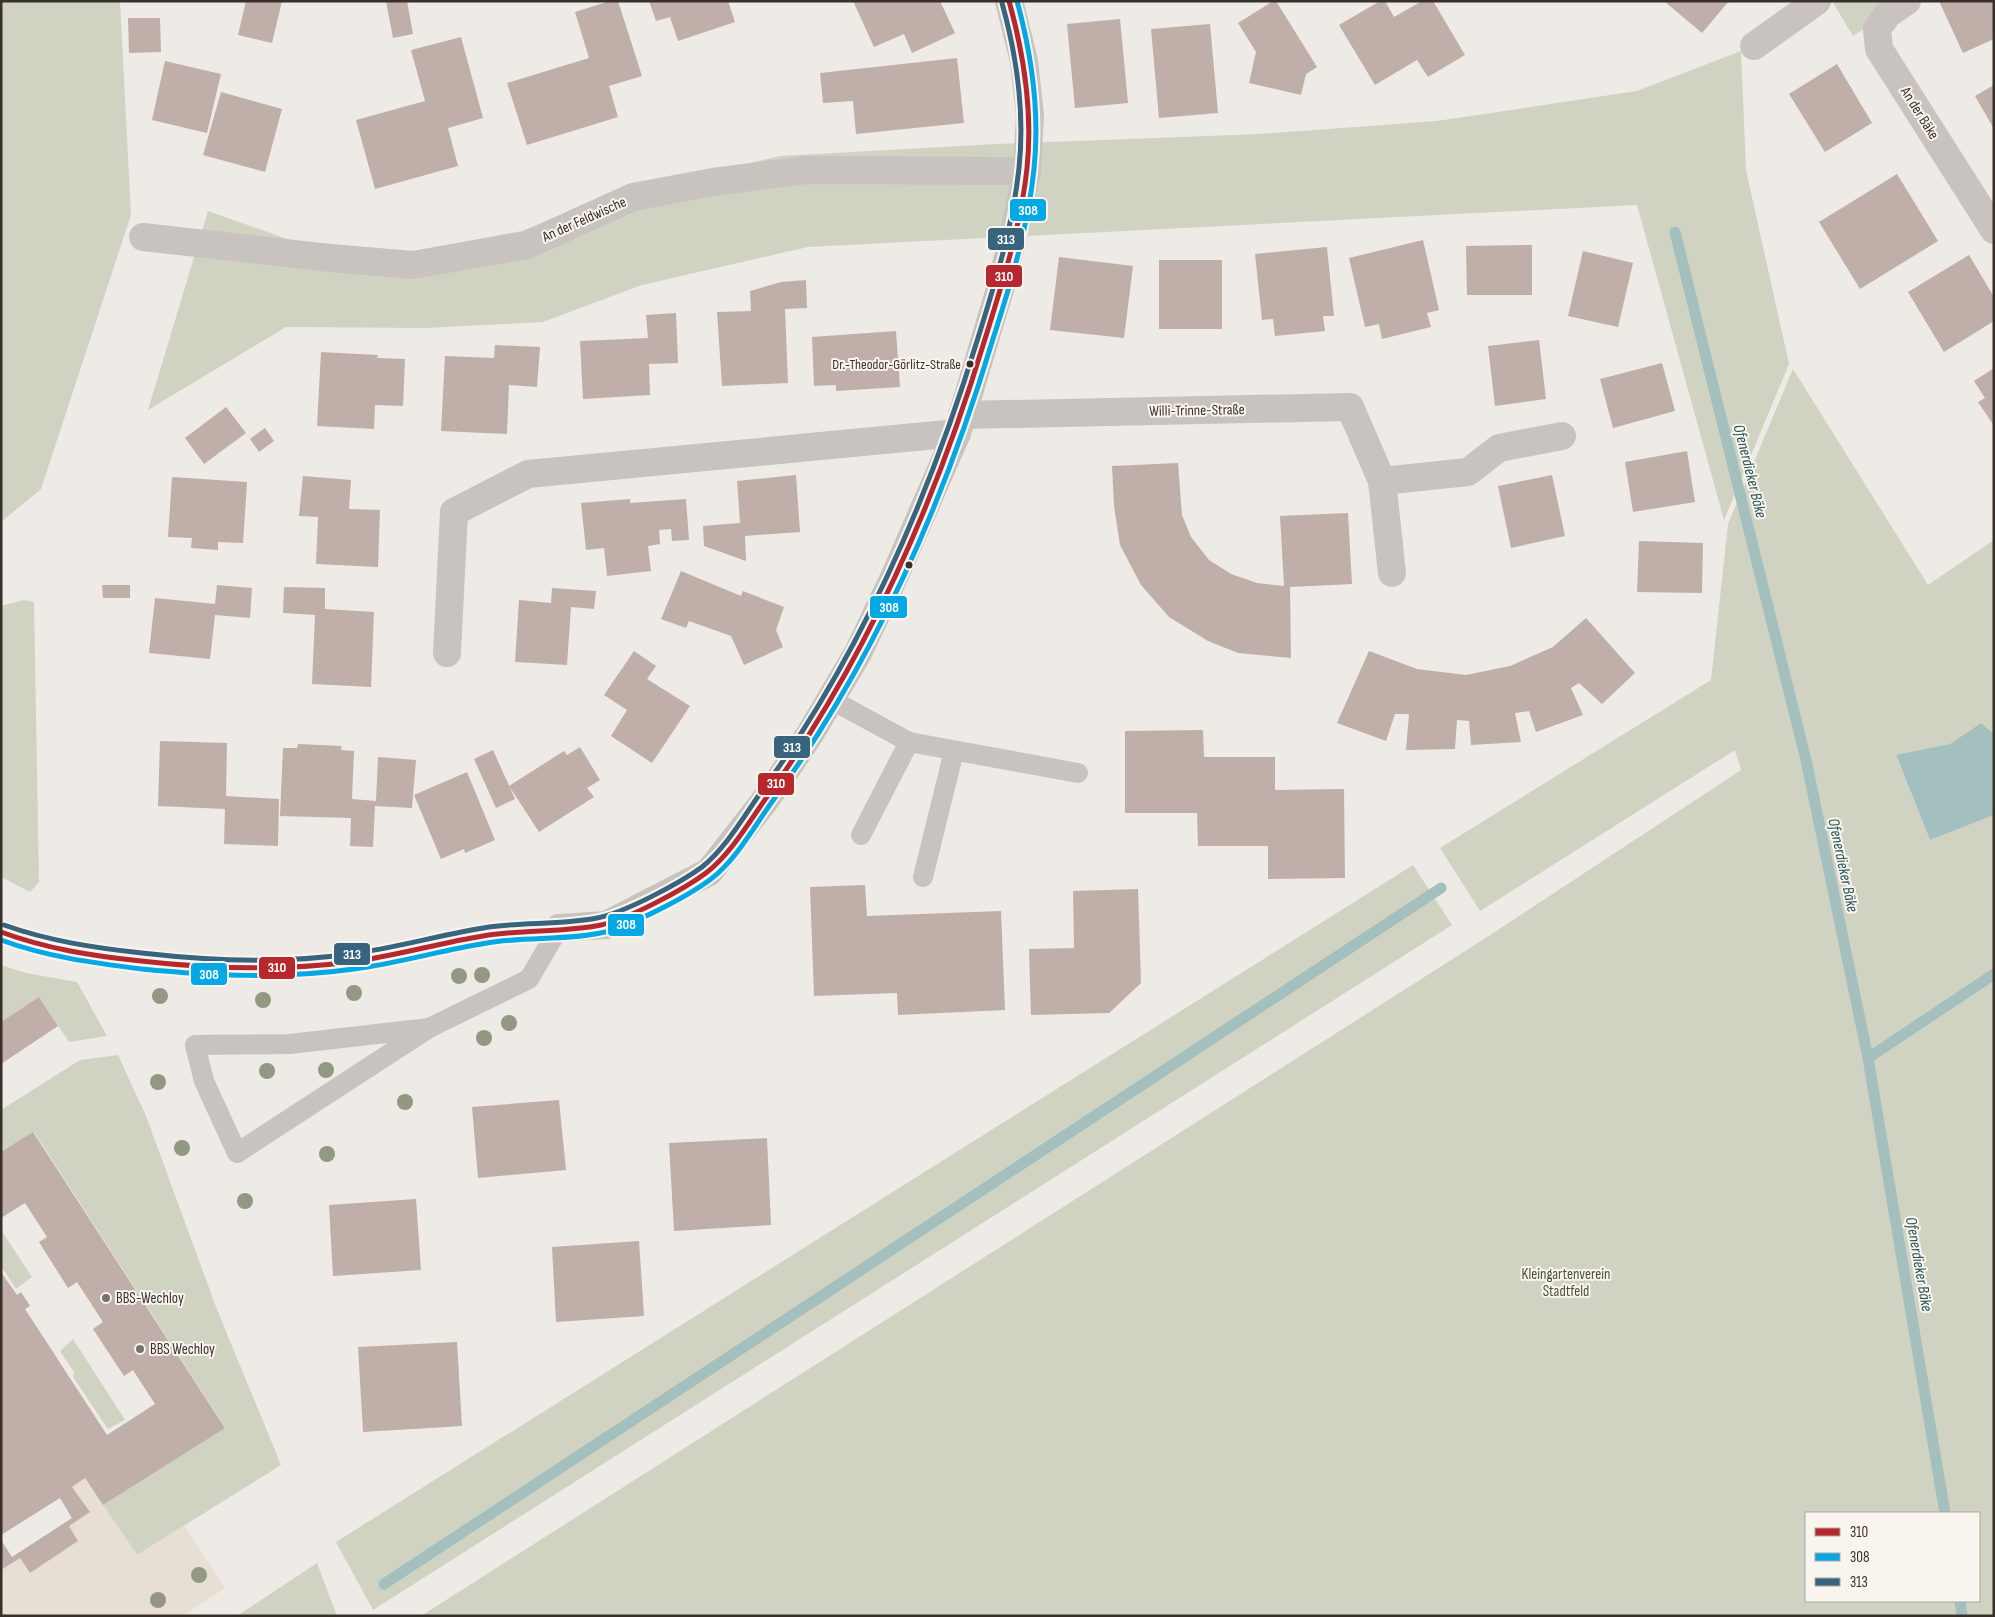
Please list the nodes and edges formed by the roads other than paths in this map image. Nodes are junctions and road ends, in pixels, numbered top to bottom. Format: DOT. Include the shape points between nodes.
graph roads {
  1 [pos="1009,1"];
  2 [pos="1816,1"];
  3 [pos="1907,1"];
  4 [pos="1754,46"];
  5 [pos="1026,171"];
  6 [pos="1994,230"];
  7 [pos="143,237"];
  8 [pos="959,424"];
  9 [pos="1562,436"];
  10 [pos="1382,481"];
  11 [pos="1392,573"];
  12 [pos="446,653"];
  13 [pos="830,699"];
  14 [pos="909,742"];
  15 [pos="954,752"];
  16 [pos="1078,773"];
  17 [pos="861,834"];
  18 [pos="924,878"];
  19 [pos="558,928"];
  20 [pos="1,932"];
  21 [pos="429,1028"];
  1 -- 5 [label="street" via="1018,30 1028,90 1030,115"];
  2 -- 4 [label="street"];
  3 -- 6 [label="street, An der Bäke" via="1888,14 1877,29 1879,49"];
  5 -- 7 [label="street, An der Feldwische" via="806,170 713,182 633,197 527,245 413,264"];
  5 -- 8 [label="street" via="1000,289"];
  8 -- 10 [label="street, Willi-Trinne-Straße" via="1350,407"];
  8 -- 12 [label="street" via="528,474 454,512"];
  8 -- 13 [label="street" via="892,582 858,653"];
  9 -- 10 [label="street" via="1499,448 1468,472"];
  10 -- 11 [label="street, Willi-Trinne-Straße"];
  13 -- 14 [label="lane"];
  13 -- 19 [label="street" via="767,798 709,872 606,925"];
  14 -- 15 [label="lane"];
  14 -- 17 [label="lane"];
  15 -- 16 [label="lane"];
  15 -- 18 [label="lane"];
  19 -- 20 [label="lane" via="507,932 336,964 226,969 69,952"];
  19 -- 21 [label="lane" via="529,979"];
  21 -- 21 [label="lane" via="290,1044 195,1045 204,1081 237,1153"];
}
